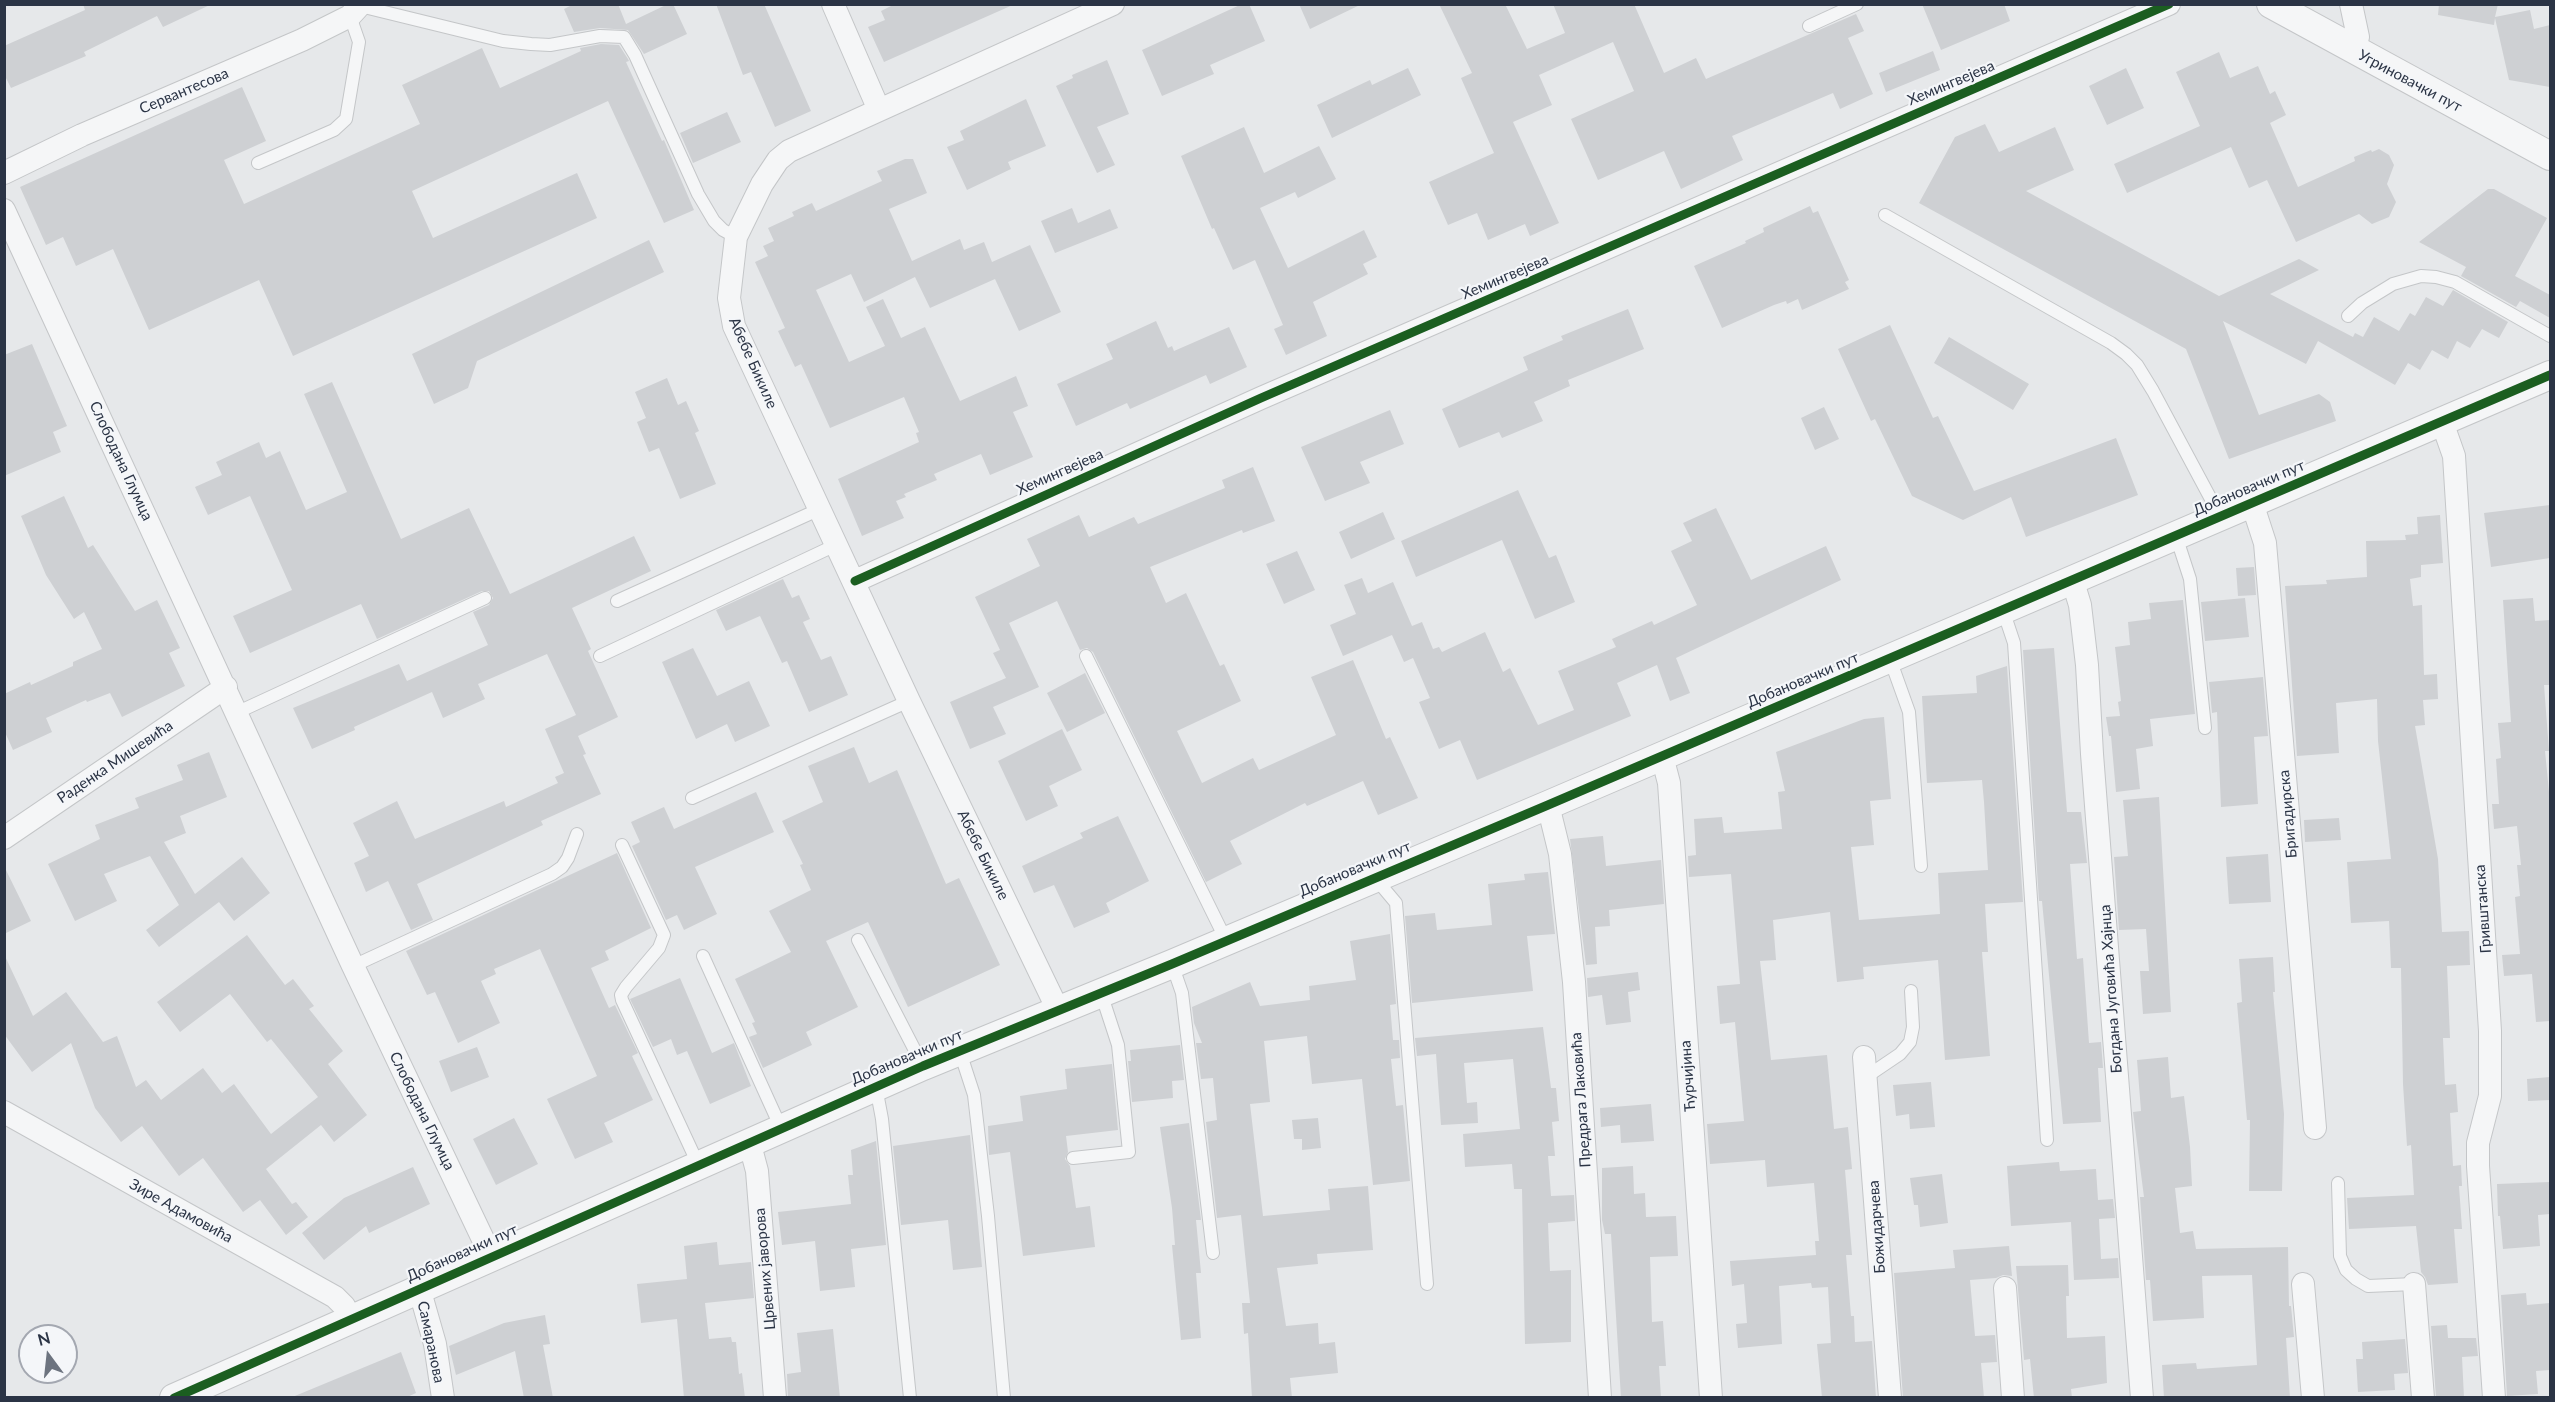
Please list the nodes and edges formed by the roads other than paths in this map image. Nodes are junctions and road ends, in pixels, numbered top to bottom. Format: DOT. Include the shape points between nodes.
graph roads {
  1 [pos="832,4"];
  2 [pos="1113,4"];
  3 [pos="1857,4"];
  4 [pos="2169,4"];
  5 [pos="2271,4"];
  6 [pos="2351,4"];
  7 [pos="359,8"];
  8 [pos="1809,26"];
  9 [pos="2353,51"];
  10 [pos="879,110"];
  11 [pos="2550,156"];
  12 [pos="258,163"];
  13 [pos="4,173"];
  14 [pos="4,210"];
  15 [pos="1885,215"];
  16 [pos="736,237"];
  17 [pos="2348,316"];
  18 [pos="2550,336"];
  19 [pos="2550,375"];
  20 [pos="2442,422"];
  21 [pos="2252,503"];
  22 [pos="820,509"];
  23 [pos="2221,517"];
  24 [pos="2176,536"];
  25 [pos="838,544"];
  26 [pos="855,581"];
  27 [pos="2073,582"];
  28 [pos="485,598"];
  29 [pos="617,601"];
  30 [pos="2003,610"];
  31 [pos="600,656"];
  32 [pos="1086,656"];
  33 [pos="1890,659"];
  34 [pos="226,687"];
  35 [pos="909,701"];
  36 [pos="238,712"];
  37 [pos="2205,728"];
  38 [pos="1662,756"];
  39 [pos="692,798"];
  40 [pos="1548,805"];
  41 [pos="577,834"];
  42 [pos="4,838"];
  43 [pos="622,845"];
  44 [pos="1921,866"];
  45 [pos="1375,878"];
  46 [pos="858,940"];
  47 [pos="1226,940"];
  48 [pos="704,956"];
  49 [pos="1172,964"];
  50 [pos="353,966"];
  51 [pos="1911,991"];
  52 [pos="1101,993"];
  53 [pos="1058,1010"];
  54 [pos="959,1050"];
  55 [pos="923,1066"];
  56 [pos="1865,1067"];
  57 [pos="876,1086"];
  58 [pos="4,1112"];
  59 [pos="781,1128"];
  60 [pos="2315,1128"];
  61 [pos="2047,1140"];
  62 [pos="749,1141"];
  63 [pos="1073,1158"];
  64 [pos="698,1164"];
  65 [pos="2338,1183"];
  66 [pos="1213,1253"];
  67 [pos="491,1256"];
  68 [pos="1427,1284"];
  69 [pos="2303,1284"];
  70 [pos="2414,1284"];
  71 [pos="419,1288"];
  72 [pos="2005,1288"];
  73 [pos="351,1318"];
  74 [pos="174,1398"];
  75 [pos="443,1398"];
  76 [pos="775,1398"];
  77 [pos="910,1398"];
  78 [pos="1004,1398"];
  79 [pos="1600,1398"];
  80 [pos="1711,1398"];
  81 [pos="1890,1398"];
  82 [pos="2013,1398"];
  83 [pos="2142,1398"];
  84 [pos="2313,1398"];
  85 [pos="2423,1398"];
  86 [pos="2494,1398"];
  1 -- 10 [label="street"];
  2 -- 10 [label="street, Абебе Бикиле"];
  3 -- 8 [label="lane"];
  4 -- 26 [label="street, Хемингвејева" via="1261,398"];
  5 -- 9 [label="street, Угриновачки пут"];
  6 -- 9 [label="street" via="2358,37"];
  7 -- 12 [label="lane" via="359,42 346,119 334,130"];
  7 -- 13 [label="street, Сервантесова" via="303,40"];
  7 -- 16 [label="lane" via="503,41 550,45 600,36 624,37 698,194 714,221"];
  9 -- 11 [label="street, Угриновачки пут"];
  10 -- 16 [label="street, Абебе Бикиле" via="805,143 778,160"];
  14 -- 34 [label="street, Слободана Глумца"];
  15 -- 23 [label="lane" via="2126,354 2153,391"];
  16 -- 22 [label="street, Абебе Бикиле" via="729,298 734,326"];
  17 -- 18 [label="lane" via="2393,284 2421,276 2436,277 2455,282"];
  19 -- 20 [label="street, Добановачки пут"];
  20 -- 21 [label="street, Добановачки пут"];
  20 -- 86 [label="street, Гривштанска" via="2454,456 2488,1000 2490,1096 2478,1143 2478,1166"];
  21 -- 23 [label="street, Добановачки пут"];
  21 -- 60 [label="street, Бригадирска" via="2265,543"];
  22 -- 25 [label="street, Абебе Бикиле"];
  22 -- 29 [label="lane"];
  23 -- 24 [label="street, Добановачки пут"];
  24 -- 27 [label="street, Добановачки пут"];
  24 -- 37 [label="lane" via="2190,579"];
  25 -- 26 [label="street, Абебе Бикиле"];
  25 -- 31 [label="lane"];
  26 -- 35 [label="street, Абебе Бикиле"];
  27 -- 30 [label="street, Добановачки пут"];
  27 -- 83 [label="street, Богдана Југовића Хајнца" via="2080,605 2087,665"];
  28 -- 36 [label="lane"];
  30 -- 33 [label="street, Добановачки пут"];
  30 -- 61 [label="lane" via="2014,643"];
  32 -- 47 [label="lane"];
  33 -- 38 [label="street, Добановачки пут"];
  33 -- 44 [label="lane" via="1909,712"];
  34 -- 36 [label="street, Слободана Глумца"];
  34 -- 42 [label="street, Раденка Мишевића"];
  35 -- 39 [label="lane"];
  35 -- 53 [label="street, Абебе Бикиле"];
  36 -- 50 [label="street, Слободана Глумца"];
  38 -- 40 [label="street, Добановачки пут"];
  38 -- 80 [label="street, Ћурчијина" via="1669,783"];
  40 -- 45 [label="street, Добановачки пут"];
  40 -- 79 [label="street, Предрага Лаковића" via="1560,854 1574,982"];
  41 -- 50 [label="lane" via="568,858 552,874"];
  43 -- 64 [label="lane" via="664,935 659,948 626,987 622,1000"];
  45 -- 47 [label="street, Добановачки пут"];
  45 -- 68 [label="lane" via="1396,903"];
  46 -- 55 [label="lane"];
  47 -- 49 [label="street, Добановачки пут"];
  48 -- 59 [label="lane"];
  49 -- 52 [label="street, Добановачки пут"];
  49 -- 66 [label="lane" via="1182,993"];
  50 -- 67 [label="street, Слободана Глумца"];
  51 -- 56 [label="lane" via="1910,1042 1900,1054"];
  52 -- 53 [label="street, Добановачки пут"];
  52 -- 63 [label="lane" via="1118,1045 1129,1152"];
  53 -- 54 [label="street, Добановачки пут"];
  54 -- 55 [label="street, Добановачки пут"];
  54 -- 78 [label="lane" via="974,1095"];
  55 -- 57 [label="street, Добановачки пут"];
  56 -- 81 [label="street, Божидарчева"];
  57 -- 59 [label="street, Добановачки пут"];
  57 -- 77 [label="lane"];
  58 -- 73 [label="street, Зире Адамовића" via="329,1293"];
  59 -- 62 [label="street, Добановачки пут"];
  62 -- 64 [label="street, Добановачки пут"];
  62 -- 76 [label="street, Црвених јаворова" via="757,1171"];
  64 -- 67 [label="street, Добановачки пут"];
  65 -- 70 [label="lane" via="2340,1256 2346,1270 2368,1286"];
  67 -- 71 [label="street, Добановачки пут"];
  69 -- 84 [label="street"];
  70 -- 85 [label="street"];
  71 -- 73 [label="street, Добановачки пут"];
  71 -- 75 [label="street, Самаранова" via="435,1344"];
  72 -- 82 [label="street"];
  73 -- 74 [label="street, Добановачки пут"];
}
